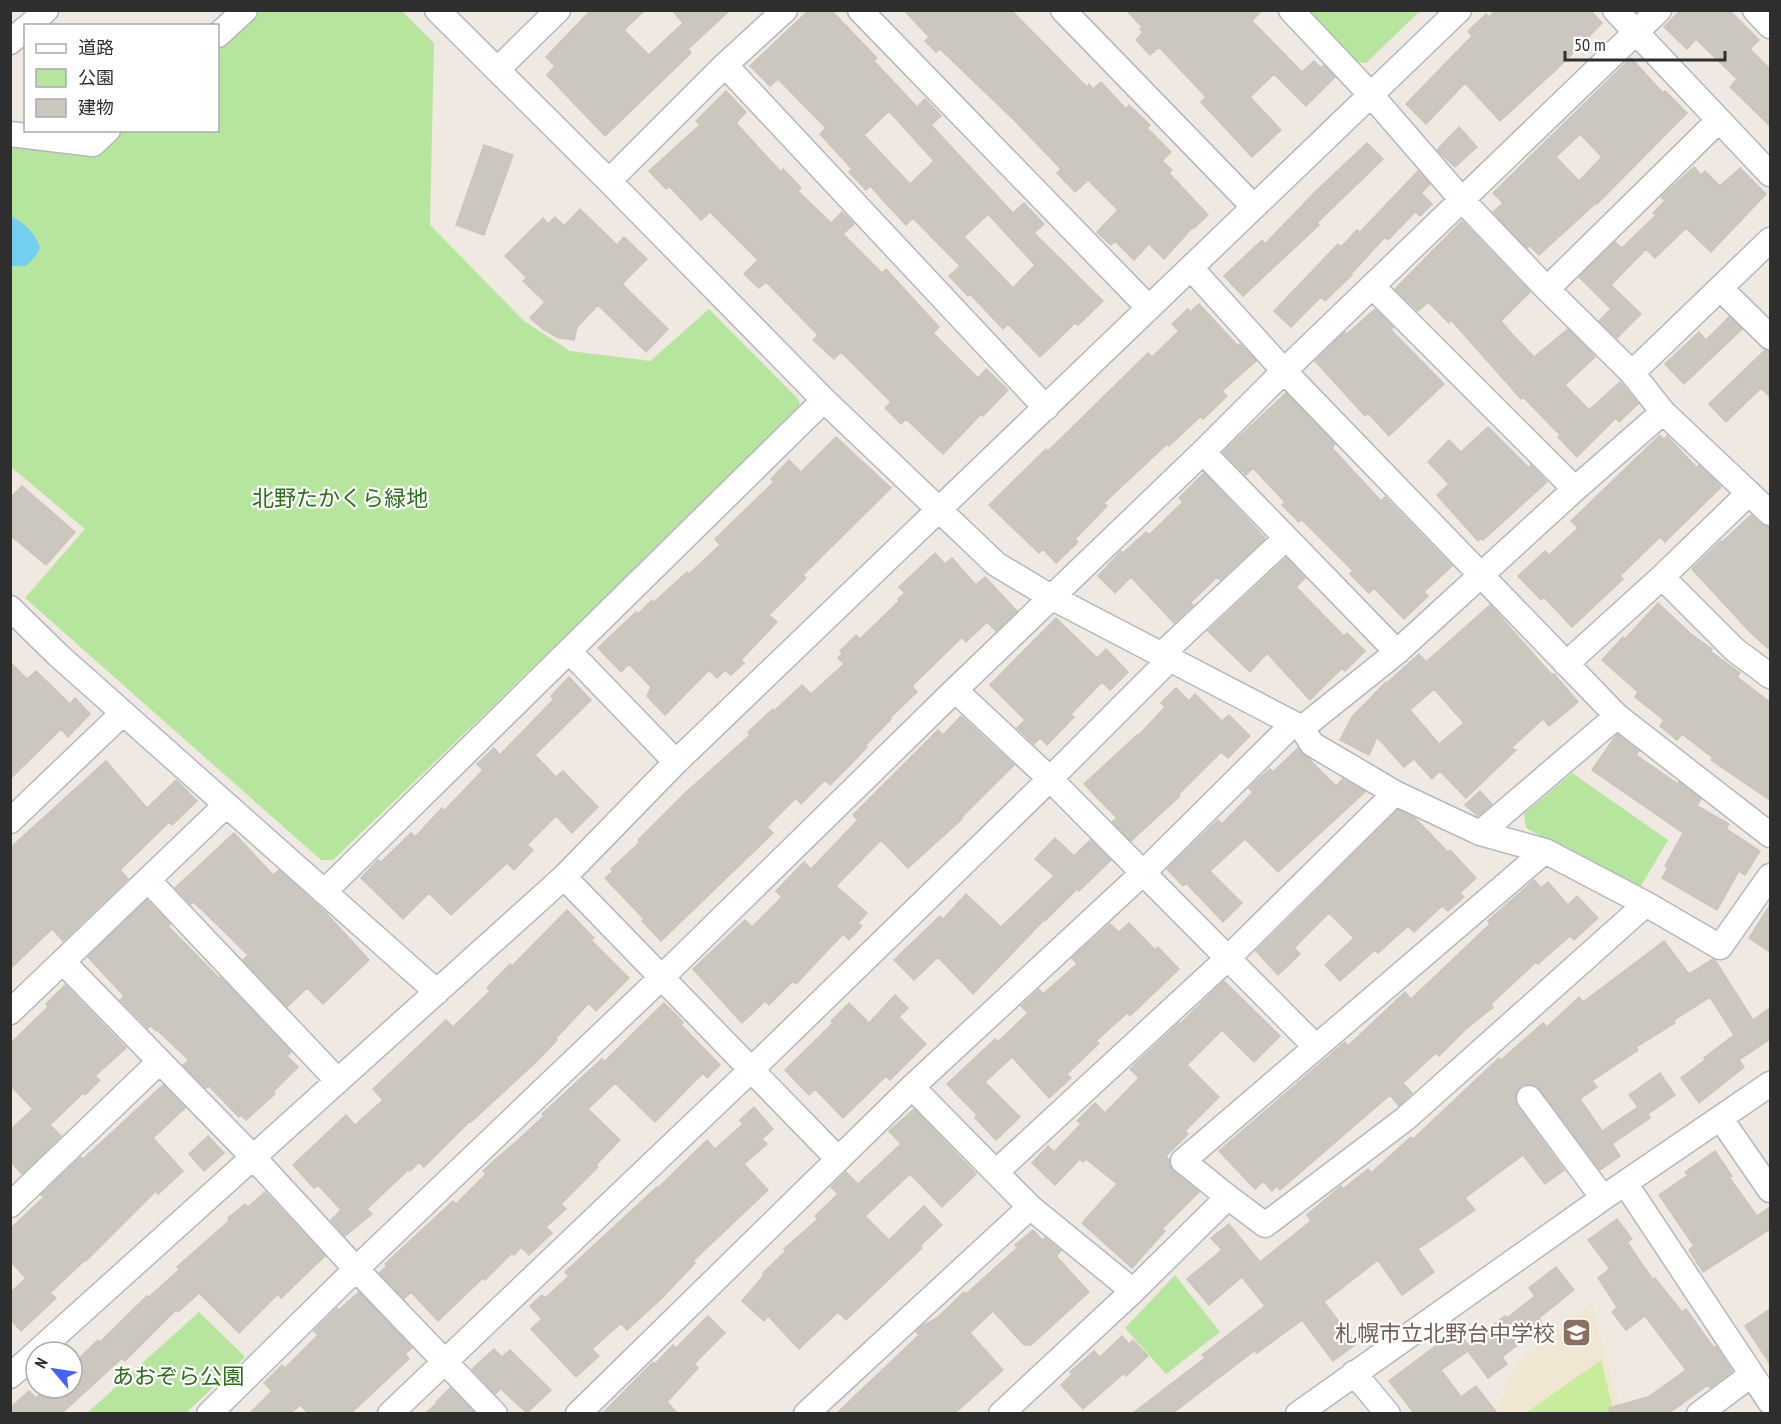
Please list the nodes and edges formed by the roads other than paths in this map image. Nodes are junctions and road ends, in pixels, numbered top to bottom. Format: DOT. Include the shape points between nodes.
graph roads {
  1 [pos="46,10"];
  2 [pos="245,10"];
  3 [pos="437,10"];
  4 [pos="558,10"];
  5 [pos="785,10"];
  6 [pos="860,10"];
  7 [pos="1063,10"];
  8 [pos="1291,10"];
  9 [pos="1459,10"];
  10 [pos="1615,10"];
  11 [pos="1659,10"];
  12 [pos="1755,10"];
  13 [pos="30,24"];
  14 [pos="1770,26"];
  15 [pos="24,30"];
  16 [pos="1636,33"];
  17 [pos="219,34"];
  18 [pos="10,42"];
  19 [pos="725,65"];
  20 [pos="496,70"];
  21 [pos="1372,96"];
  22 [pos="1719,120"];
  23 [pos="106,132"];
  24 [pos="10,134"];
  25 [pos="1770,174"];
  26 [pos="609,181"];
  27 [pos="1462,200"];
  28 [pos="1254,207"];
  29 [pos="1770,240"];
  30 [pos="1191,268"];
  31 [pos="1372,286"];
  32 [pos="1721,289"];
  33 [pos="1547,290"];
  34 [pos="1149,308"];
  35 [pos="1770,337"];
  36 [pos="1284,371"];
  37 [pos="1632,373"];
  38 [pos="824,400"];
  39 [pos="1046,408"];
  40 [pos="1663,412"];
  41 [pos="1203,452"];
  42 [pos="1575,489"];
  43 [pos="1749,493"];
  44 [pos="938,511"];
  45 [pos="1770,513"];
  46 [pos="1286,538"];
  47 [pos="1480,575"];
  48 [pos="1662,577"];
  49 [pos="1052,597"];
  50 [pos="10,608"];
  51 [pos="569,651"];
  52 [pos="1397,652"];
  53 [pos="1165,657"];
  54 [pos="1566,664"];
  55 [pos="1770,676"];
  56 [pos="955,690"];
  57 [pos="123,713"];
  58 [pos="1617,716"];
  59 [pos="1297,726"];
  60 [pos="676,762"];
  61 [pos="1050,779"];
  62 [pos="1395,793"];
  63 [pos="226,805"];
  64 [pos="10,821"];
  65 [pos="1480,833"];
  66 [pos="1770,835"];
  67 [pos="1545,851"];
  68 [pos="1143,873"];
  69 [pos="1770,876"];
  70 [pos="564,877"];
  71 [pos="148,880"];
  72 [pos="324,891"];
  73 [pos="1646,904"];
  74 [pos="1227,959"];
  75 [pos="63,962"];
  76 [pos="662,977"];
  77 [pos="437,992"];
  78 [pos="10,1012"];
  79 [pos="1316,1047"];
  80 [pos="159,1062"];
  81 [pos="752,1069"];
  82 [pos="338,1081"];
  83 [pos="1770,1084"];
  84 [pos="912,1087"];
  85 [pos="1529,1098"];
  86 [pos="1721,1119"];
  87 [pos="253,1157"];
  88 [pos="838,1159"];
  89 [pos="996,1172"];
  90 [pos="1625,1183"];
  91 [pos="1770,1190"];
  92 [pos="1228,1197"];
  93 [pos="1603,1198"];
  94 [pos="10,1205"];
  95 [pos="1030,1207"];
  96 [pos="356,1269"];
  97 [pos="1133,1291"];
  98 [pos="50,1340"];
  99 [pos="444,1361"];
  100 [pos="24,1364"];
  101 [pos="1354,1373"];
  102 [pos="1751,1375"];
  103 [pos="10,1376"];
  104 [pos="1770,1402"];
  105 [pos="209,1413"];
  106 [pos="390,1413"];
  107 [pos="495,1413"];
  108 [pos="578,1413"];
  109 [pos="806,1413"];
  110 [pos="1001,1413"];
  111 [pos="1298,1413"];
  112 [pos="1388,1413"];
  113 [pos="1699,1413"];
  1 -- 13 [label="street"];
  2 -- 17 [label="street"];
  3 -- 20 [label="street"];
  4 -- 20 [label="street"];
  5 -- 19 [label="street"];
  6 -- 34 [label="street"];
  7 -- 28 [label="street"];
  8 -- 21 [label="street"];
  9 -- 21 [label="street"];
  10 -- 16 [label="street"];
  11 -- 16 [label="street"];
  12 -- 14 [label="street"];
  15 -- 18 [label="street"];
  16 -- 22 [label="street"];
  16 -- 27 [label="street"];
  19 -- 26 [label="street"];
  19 -- 39 [label="street"];
  20 -- 26 [label="street"];
  21 -- 27 [label="street"];
  21 -- 28 [label="street"];
  22 -- 25 [label="street"];
  22 -- 33 [label="street"];
  23 -- 24 [label="street" via="93,144"];
  26 -- 38 [label="street"];
  27 -- 31 [label="street"];
  27 -- 33 [label="street"];
  28 -- 30 [label="street"];
  29 -- 32 [label="street"];
  30 -- 34 [label="street"];
  30 -- 36 [label="street"];
  31 -- 36 [label="street"];
  31 -- 42 [label="street"];
  32 -- 35 [label="street"];
  32 -- 37 [label="street"];
  33 -- 37 [label="street"];
  34 -- 39 [label="street"];
  36 -- 41 [label="street"];
  36 -- 47 [label="street"];
  37 -- 40 [label="street"];
  38 -- 44 [label="street"];
  38 -- 51 [label="street"];
  39 -- 44 [label="street"];
  40 -- 42 [label="street"];
  40 -- 43 [label="street"];
  41 -- 46 [label="street"];
  41 -- 49 [label="street"];
  42 -- 47 [label="street"];
  43 -- 45 [label="street"];
  43 -- 48 [label="street"];
  44 -- 49 [label="street" via="996,564"];
  44 -- 60 [label="street"];
  46 -- 52 [label="street"];
  46 -- 53 [label="street"];
  47 -- 52 [label="street"];
  47 -- 54 [label="street"];
  48 -- 54 [label="street"];
  48 -- 55 [label="street" via="1735,650"];
  49 -- 53 [label="street"];
  49 -- 56 [label="street"];
  50 -- 57 [label="street"];
  51 -- 60 [label="street"];
  51 -- 72 [label="street"];
  52 -- 59 [label="street"];
  53 -- 59 [label="street"];
  53 -- 61 [label="street"];
  54 -- 58 [label="street"];
  56 -- 61 [label="street"];
  56 -- 76 [label="street"];
  57 -- 63 [label="street"];
  57 -- 64 [label="street"];
  58 -- 65 [label="street"];
  58 -- 66 [label="street"];
  59 -- 62 [label="street" via="1312,744"];
  59 -- 68 [label="street"];
  60 -- 70 [label="street"];
  61 -- 68 [label="street"];
  61 -- 81 [label="street"];
  62 -- 65 [label="street"];
  62 -- 74 [label="street"];
  63 -- 71 [label="street"];
  63 -- 72 [label="street"];
  65 -- 67 [label="street"];
  67 -- 73 [label="street"];
  67 -- 79 [label="street"];
  68 -- 74 [label="street"];
  68 -- 84 [label="street"];
  69 -- 73 [label="street" via="1720,947"];
  70 -- 76 [label="street"];
  70 -- 77 [label="street"];
  71 -- 75 [label="street"];
  71 -- 82 [label="street"];
  72 -- 77 [label="street"];
  73 -- 92 [label="street" via="1405,1119 1265,1224"];
  74 -- 79 [label="street"];
  74 -- 89 [label="street"];
  75 -- 78 [label="street"];
  75 -- 80 [label="street"];
  76 -- 81 [label="street"];
  76 -- 96 [label="street"];
  77 -- 82 [label="street"];
  79 -- 92 [label="street" via="1183,1161"];
  80 -- 87 [label="street"];
  80 -- 94 [label="street"];
  81 -- 88 [label="street"];
  81 -- 99 [label="street"];
  82 -- 87 [label="street"];
  83 -- 86 [label="street"];
  84 -- 88 [label="street"];
  84 -- 89 [label="street"];
  85 -- 93 [label="street"];
  86 -- 90 [label="street"];
  86 -- 91 [label="street"];
  87 -- 96 [label="street"];
  87 -- 98 [label="street"];
  88 -- 108 [label="street"];
  89 -- 95 [label="street"];
  90 -- 93 [label="street"];
  90 -- 102 [label="street"];
  92 -- 97 [label="street"];
  93 -- 101 [label="street"];
  95 -- 97 [label="street"];
  95 -- 109 [label="street"];
  96 -- 99 [label="street"];
  96 -- 105 [label="street"];
  97 -- 110 [label="street"];
  99 -- 106 [label="street"];
  99 -- 107 [label="street"];
  100 -- 103 [label="street"];
  101 -- 111 [label="street"];
  101 -- 112 [label="street"];
  102 -- 104 [label="street"];
  102 -- 113 [label="street"];
}
